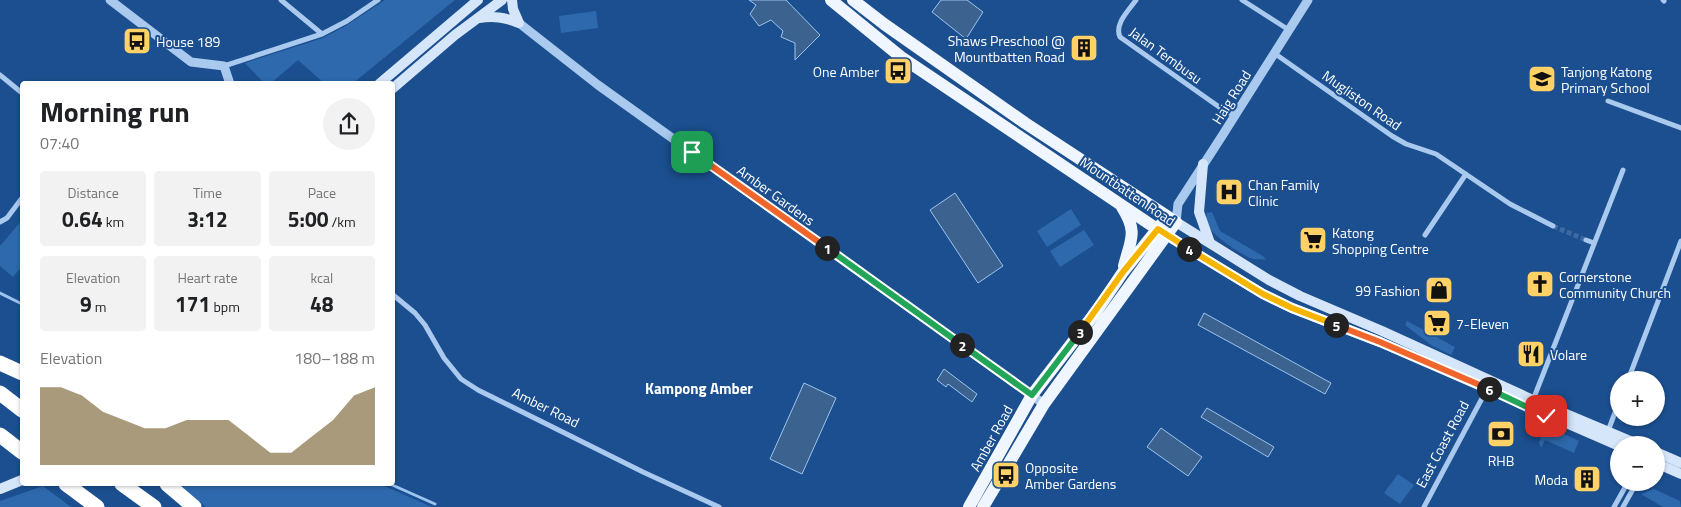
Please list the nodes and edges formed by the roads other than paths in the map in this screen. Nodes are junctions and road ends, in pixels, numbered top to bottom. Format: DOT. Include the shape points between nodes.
graph roads {
  1 [pos="110,0"];
  2 [pos="281,0"];
  3 [pos="378,0"];
  4 [pos="478,0"];
  5 [pos="502,0"];
  6 [pos="512,0"];
  7 [pos="831,0"];
  8 [pos="853,0"];
  9 [pos="1136,0"];
  10 [pos="1242,0"];
  11 [pos="1308,0"];
  12 [pos="477,19"];
  13 [pos="519,23"];
  14 [pos="1289,30"];
  15 [pos="322,34"];
  16 [pos="1274,53"];
  17 [pos="224,66"];
  18 [pos="0,75"];
  19 [pos="229,81"];
  20 [pos="383,81"];
  21 [pos="395,86"];
  22 [pos="20,91"];
  23 [pos="1608,101"];
  24 [pos="1235,116"];
  25 [pos="1681,128"];
  26 [pos="1203,164"];
  27 [pos="1623,170"];
  28 [pos="1466,174"];
  29 [pos="20,200"];
  30 [pos="1117,201"];
  31 [pos="1173,216"];
  32 [pos="0,222"];
  33 [pos="1553,226"];
  34 [pos="1162,232"];
  35 [pos="1425,235"];
  36 [pos="1586,240"];
  37 [pos="1681,242"];
  38 [pos="1594,243"];
  39 [pos="1210,244"];
  40 [pos="1123,272"];
  41 [pos="395,296"];
  42 [pos="0,363"];
  43 [pos="1631,371"];
  44 [pos="20,372"];
  45 [pos="1491,385"];
  46 [pos="0,393"];
  47 [pos="1032,395"];
  48 [pos="1533,400"];
  49 [pos="1044,404"];
  50 [pos="20,408"];
  51 [pos="1610,426"];
  52 [pos="1608,431"];
  53 [pos="0,436"];
  54 [pos="1619,436"];
  55 [pos="1610,442"];
  56 [pos="20,451"];
  57 [pos="1665,456"];
  58 [pos="1681,463"];
  59 [pos="1665,467"];
  60 [pos="1681,474"];
  61 [pos="20,480"];
  62 [pos="69,486"];
  63 [pos="125,486"];
  64 [pos="169,486"];
  65 [pos="0,489"];
  66 [pos="1624,491"];
  67 [pos="1632,491"];
  68 [pos="1616,506"];
  69 [pos="98,507"];
  70 [pos="154,507"];
  71 [pos="194,507"];
  72 [pos="719,507"];
  73 [pos="969,507"];
  74 [pos="983,507"];
  75 [pos="1424,507"];
  76 [pos="1623,507"];
  1 -- 17 [label="street" via="191,62"];
  2 -- 15 [label="street"];
  3 -- 15 [label="street"];
  4 -- 20 [label="main road"];
  5 -- 12 [label="main road"];
  6 -- 13 [label="main road"];
  7 -- 30 [label="main road, Mountbatten Road" via="909,62"];
  8 -- 31 [label="main road, Mountbatten Road" via="1018,117"];
  9 -- 24 [label="street, Jalan Tembusu" via="1119,25 1120,37"];
  10 -- 14 [label="street"];
  11 -- 14 [label="street, Haig Road"];
  12 -- 13 [label="main road" via="492,16"];
  12 -- 21 [label="main road"];
  13 -- 47 [label="street, Amber Gardens" via="598,85"];
  14 -- 16 [label="street, Haig Road"];
  15 -- 17 [label="street"];
  16 -- 24 [label="street, Haig Road"];
  16 -- 28 [label="street, Mugliston Road" via="1392,136 1436,154"];
  17 -- 19 [label="street"];
  18 -- 22 [label="street"];
  23 -- 25 [label="street"];
  24 -- 26 [label="street, Haig Road"];
  26 -- 31 [label="street, Haig Road"];
  26 -- 39 [label="main road" via="1199,212"];
  27 -- 38 [label="street"];
  28 -- 33 [label="street, Mugliston Road" via="1510,204"];
  28 -- 35 [label="street"];
  29 -- 32 [label="street"];
  30 -- 34 [label="main road, Mountbatten Road"];
  30 -- 40 [label="main road" via="1132,228"];
  31 -- 34 [label="main road, Amber Road"];
  31 -- 39 [label="main road, Mountbatten Road"];
  34 -- 40 [label="main road, Amber Road"];
  34 -- 45 [label="main road, Mountbatten Road" via="1263,294 1292,308"];
  34 -- 49 [label="main road, Amber Road"];
  36 -- 38 [label="street"];
  37 -- 43 [label="street"];
  38 -- 48 [label="street"];
  39 -- 45 [label="main road, Mountbatten Road" via="1300,296 1382,331"];
  40 -- 47 [label="main road, Amber Road"];
  41 -- 72 [label="street, Amber Road" via="416,313 444,358 461,378 478,390"];
  42 -- 44 [label="highway"];
  45 -- 48 [label="main road"];
  45 -- 55 [label="main road"];
  45 -- 75 [label="street, East Coast Road"];
  46 -- 50 [label="highway"];
  47 -- 49 [label="street, Amber Gardens"];
  47 -- 73 [label="main road, Amber Road"];
  48 -- 52 [label="main road"];
  49 -- 74 [label="main road, Amber Road"];
  51 -- 52 [label="street"];
  52 -- 54 [label="main road"];
  53 -- 56 [label="highway"];
  57 -- 58 [label="main road"];
  59 -- 60 [label="main road"];
  61 -- 65 [label="main road"];
  62 -- 69 [label="highway"];
  63 -- 70 [label="highway"];
  64 -- 71 [label="highway"];
  66 -- 68 [label="street"];
  67 -- 76 [label="street"];
}
